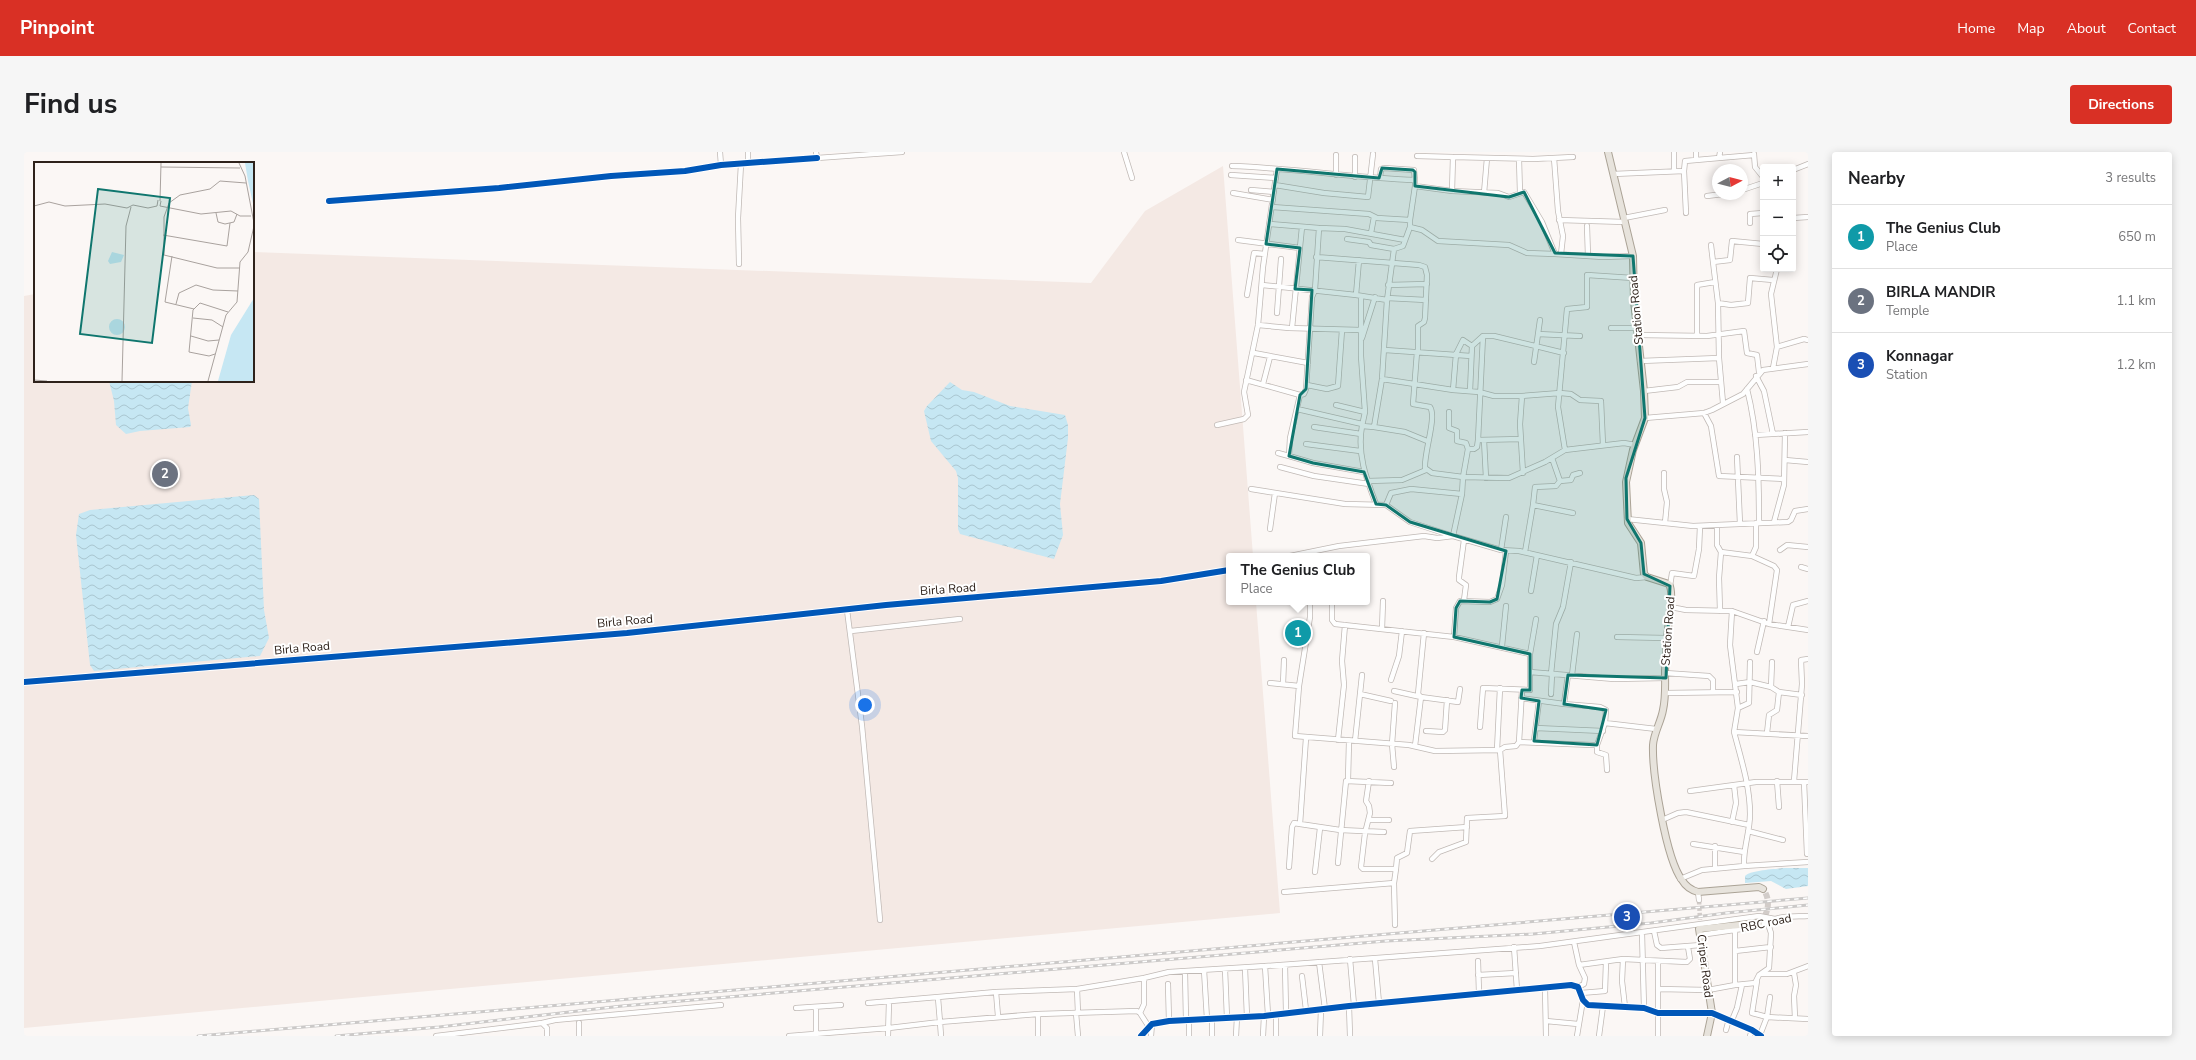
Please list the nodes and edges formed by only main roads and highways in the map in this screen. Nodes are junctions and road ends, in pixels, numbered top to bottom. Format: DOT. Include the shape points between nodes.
graph roads {
  1 [pos="1608,152"];
  2 [pos="1763,889"];
  3 [pos="1758,923"];
  4 [pos="1707,1036"];
  1 -- 2 [label="main road, Station Road" via="1633,256 1644,391 1645,418 1626,478 1627,519 1628,526 1641,543 1643,570 1647,577 1666,582 1670,586 1671,608 1666,638 1664,710 1653,744 1662,820 1669,850 1680,879 1688,887 1698,892 1759,887"];
  3 -- 4 [label="main road, Criper Road" via="1699,927 1712,1013"];
}
